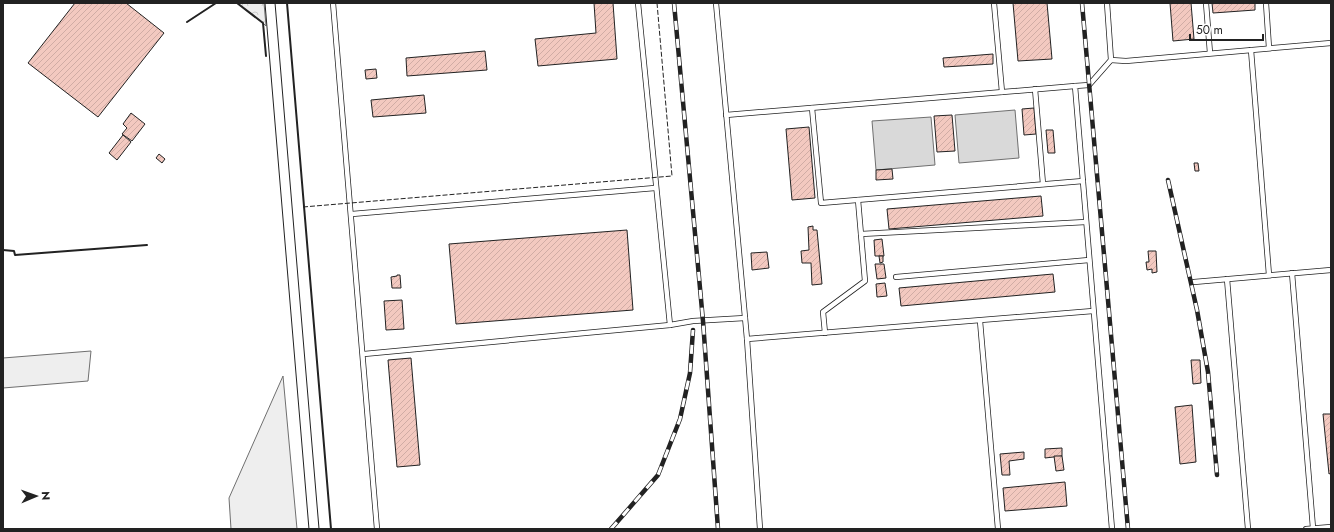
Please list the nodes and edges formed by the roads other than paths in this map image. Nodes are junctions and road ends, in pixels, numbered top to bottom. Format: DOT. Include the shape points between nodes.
graph roads {
  1 [pos="270,3"];
  2 [pos="333,3"];
  3 [pos="638,3"];
  4 [pos="716,3"];
  5 [pos="994,3"];
  6 [pos="1107,3"];
  7 [pos="1206,3"];
  8 [pos="1266,3"];
  9 [pos="1331,43"];
  10 [pos="1269,48"];
  11 [pos="1250,50"];
  12 [pos="1210,53"];
  13 [pos="1112,60"];
  14 [pos="1075,86"];
  15 [pos="1035,89"];
  16 [pos="1002,92"];
  17 [pos="812,108"];
  18 [pos="726,115"];
  19 [pos="1083,181"];
  20 [pos="1043,184"];
  21 [pos="655,188"];
  22 [pos="858,200"];
  23 [pos="352,214"];
  24 [pos="1086,222"];
  25 [pos="861,234"];
  26 [pos="1089,260"];
  27 [pos="1331,270"];
  28 [pos="1292,273"];
  29 [pos="1269,275"];
  30 [pos="896,277"];
  31 [pos="1227,279"];
  32 [pos="1194,282"];
  33 [pos="1093,311"];
  34 [pos="745,318"];
  35 [pos="980,321"];
  36 [pos="670,325"];
  37 [pos="825,333"];
  38 [pos="747,339"];
  39 [pos="364,354"];
  40 [pos="1331,527"];
  41 [pos="1313,528"];
  42 [pos="314,529"];
  43 [pos="377,529"];
  44 [pos="760,529"];
  45 [pos="998,529"];
  46 [pos="1112,529"];
  47 [pos="1248,529"];
  48 [pos="1306,529"];
  1 -- 42 [label="street"];
  2 -- 23 [label="lane"];
  3 -- 21 [label="lane"];
  4 -- 18 [label="lane"];
  5 -- 16 [label="lane"];
  6 -- 13 [label="lane"];
  7 -- 12 [label="lane"];
  8 -- 10 [label="lane"];
  9 -- 10 [label="lane"];
  10 -- 11 [label="lane"];
  11 -- 12 [label="lane"];
  11 -- 29 [label="lane"];
  12 -- 13 [label="lane"];
  13 -- 14 [label="lane" via="1088,85"];
  14 -- 15 [label="lane"];
  14 -- 19 [label="lane"];
  15 -- 16 [label="lane"];
  15 -- 20 [label="lane"];
  16 -- 17 [label="lane"];
  17 -- 18 [label="lane"];
  17 -- 22 [label="lane" via="821,203"];
  18 -- 34 [label="lane"];
  19 -- 20 [label="lane"];
  19 -- 24 [label="lane"];
  20 -- 22 [label="lane"];
  21 -- 23 [label="lane"];
  21 -- 36 [label="lane"];
  22 -- 25 [label="lane"];
  23 -- 39 [label="lane"];
  24 -- 25 [label="lane"];
  24 -- 26 [label="lane"];
  25 -- 37 [label="lane" via="865,281 823,312"];
  26 -- 30 [label="lane"];
  26 -- 33 [label="lane"];
  27 -- 28 [label="lane"];
  28 -- 29 [label="lane"];
  28 -- 41 [label="lane"];
  29 -- 31 [label="lane"];
  31 -- 32 [label="lane"];
  31 -- 47 [label="lane"];
  33 -- 35 [label="lane"];
  33 -- 46 [label="lane"];
  34 -- 36 [label="lane"];
  34 -- 38 [label="lane"];
  35 -- 37 [label="lane"];
  35 -- 45 [label="lane"];
  36 -- 39 [label="lane"];
  37 -- 38 [label="lane"];
  38 -- 44 [label="lane"];
  39 -- 43 [label="lane"];
  40 -- 41 [label="lane"];
  41 -- 48 [label="lane"];
}
